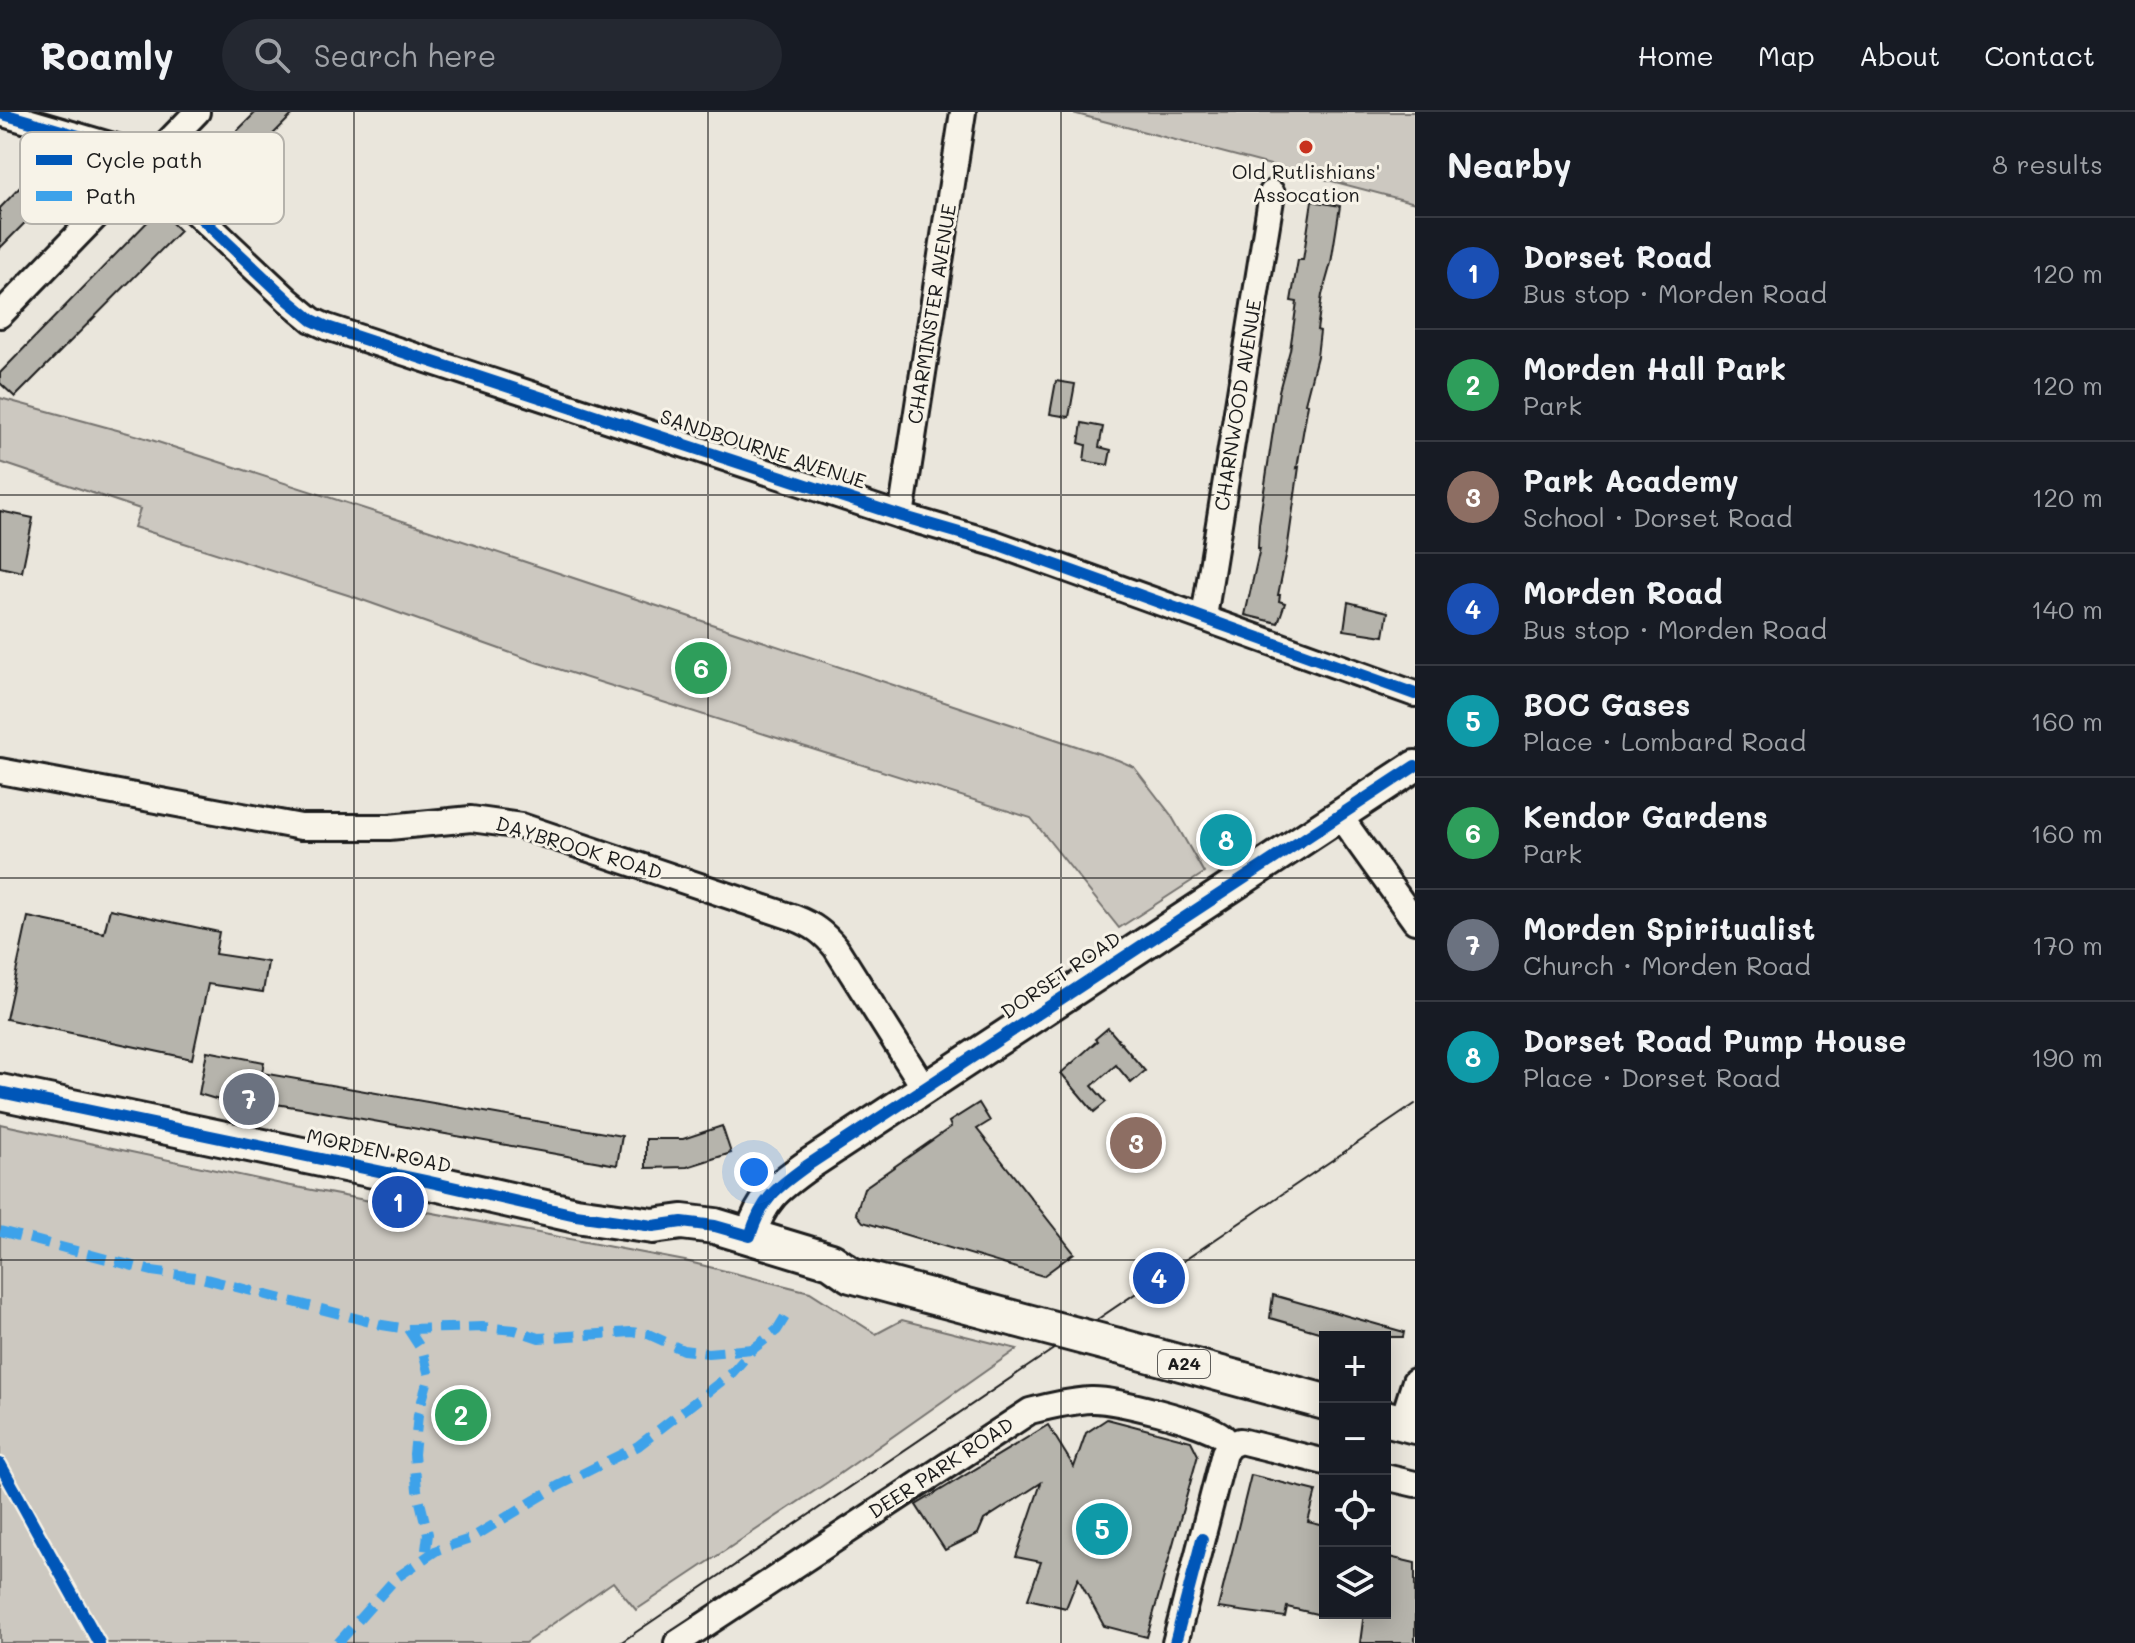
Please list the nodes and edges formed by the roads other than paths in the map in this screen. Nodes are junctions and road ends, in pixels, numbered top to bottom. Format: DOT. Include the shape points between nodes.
graph roads {
  1 [pos="197,112"];
  2 [pos="963,112"];
  3 [pos="0,113"];
  4 [pos="66,132"];
  5 [pos="177,132"];
  6 [pos="1272,193"];
  7 [pos="88,224"];
  8 [pos="209,224"];
  9 [pos="0,315"];
  10 [pos="901,516"];
  11 [pos="1204,617"];
  12 [pos="1415,694"];
  13 [pos="1415,766"];
  14 [pos="0,771"];
  15 [pos="1339,815"];
  16 [pos="1415,921"];
  17 [pos="925,1089"];
  18 [pos="0,1092"];
  19 [pos="653,1226"];
  20 [pos="750,1236"];
  21 [pos="851,1275"];
  22 [pos="1415,1381"];
  23 [pos="1319,1400"];
  24 [pos="1401,1422"];
  25 [pos="1230,1445"];
  26 [pos="1319,1461"];
  27 [pos="1391,1478"];
  28 [pos="1415,1484"];
  29 [pos="677,1643"];
  30 [pos="1175,1643"];
  1 -- 5 [label="street"];
  2 -- 10 [label="street, CHARMINSTER AVENUE"];
  3 -- 4 [label="street, SANDBOURNE AVENUE"];
  6 -- 11 [label="street, CHARNWOOD AVENUE"];
  7 -- 9 [label="street"];
  8 -- 10 [label="street, SANDBOURNE AVENUE" via="312,320"];
  10 -- 11 [label="street, SANDBOURNE AVENUE"];
  11 -- 12 [label="street, SANDBOURNE AVENUE"];
  13 -- 15 [label="main road, DORSET ROAD"];
  14 -- 17 [label="street, DAYBROOK ROAD" via="316,828 493,820 795,918 811,924 836,948"];
  15 -- 16 [label="street"];
  15 -- 17 [label="main road, DORSET ROAD"];
  17 -- 20 [label="main road, DORSET ROAD" via="774,1189"];
  18 -- 19 [label="highway, MORDEN ROAD / A24" via="576,1215"];
  19 -- 20 [label="highway, MORDEN ROAD / A24" via="682,1222"];
  19 -- 21 [label="highway, MORDEN ROAD / A24" via="677,1239 825,1279"];
  20 -- 21 [label="highway, MORDEN ROAD / A24" via="831,1261"];
  21 -- 23 [label="highway, MORDEN ROAD / A24, bridge"];
  22 -- 24 [label="street"];
  25 -- 26 [label="street" via="1240,1441"];
  25 -- 29 [label="street, DEER PARK ROAD" via="1198,1425 1095,1400 1030,1411"];
  25 -- 30 [label="street"];
  27 -- 28 [label="street"];
}
